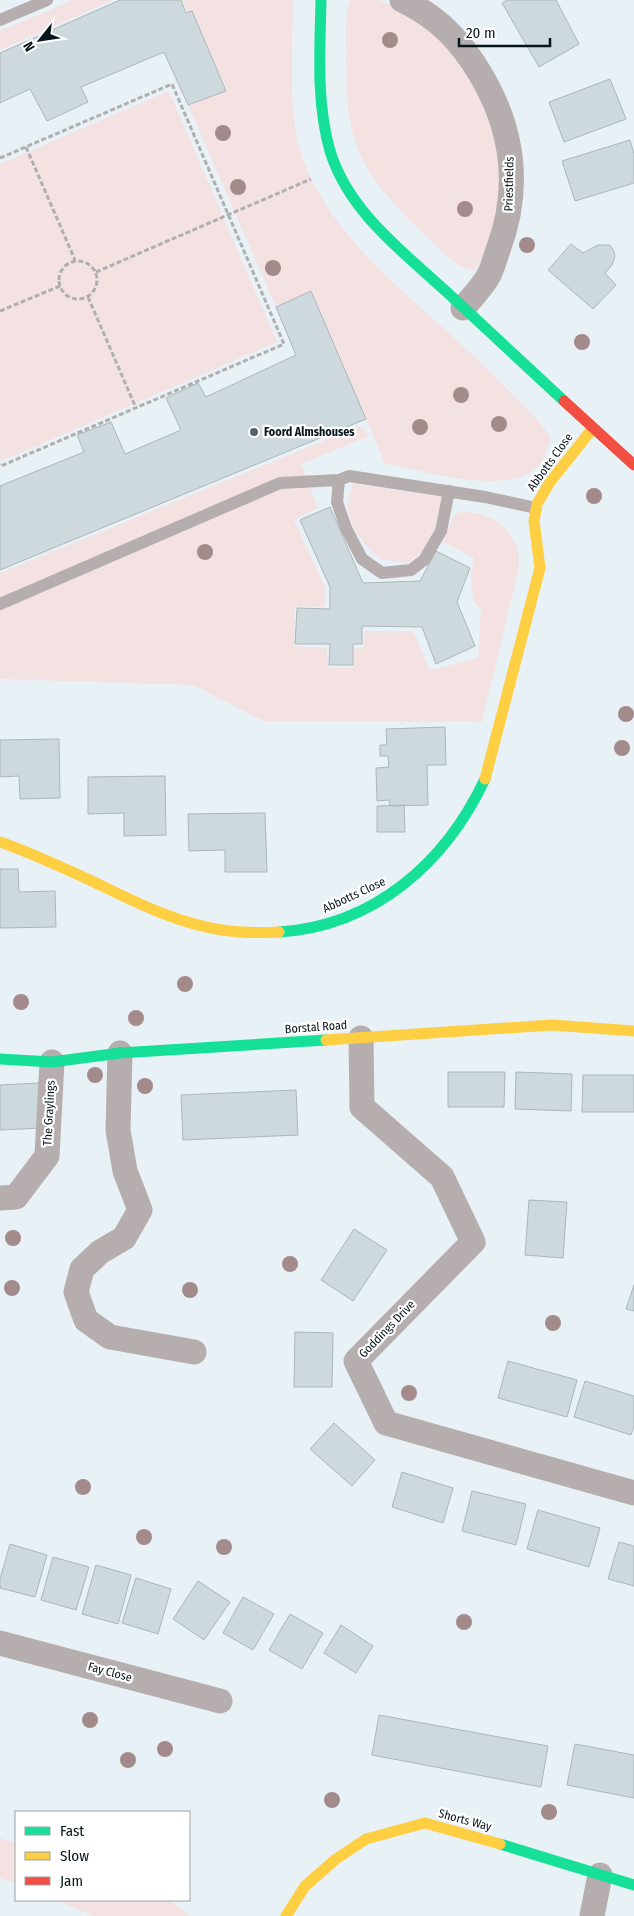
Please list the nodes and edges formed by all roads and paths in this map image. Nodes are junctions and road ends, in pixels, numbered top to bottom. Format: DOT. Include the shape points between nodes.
graph roads {
  1 [pos="47,0"];
  2 [pos="321,0"];
  3 [pos="402,0"];
  4 [pos="0,20"];
  5 [pos="26,147"];
  6 [pos="0,158"];
  7 [pos="314,178"];
  8 [pos="228,216"];
  9 [pos="75,260"];
  10 [pos="96,272"];
  11 [pos="60,286"];
  12 [pos="88,297"];
  13 [pos="463,308"];
  14 [pos="0,311"];
  15 [pos="136,408"];
  16 [pos="593,428"];
  17 [pos="0,464"];
  18 [pos="634,465"];
  19 [pos="339,480"];
  20 [pos="449,492"];
  21 [pos="536,508"];
  22 [pos="0,604"];
  23 [pos="0,842"];
  24 [pos="634,1031"];
  25 [pos="361,1038"];
  26 [pos="120,1053"];
  27 [pos="0,1059"];
  28 [pos="52,1062"];
  29 [pos="0,1198"];
  30 [pos="194,1352"];
  31 [pos="634,1493"];
  32 [pos="0,1643"];
  33 [pos="220,1701"];
  34 [pos="600,1875"];
  35 [pos="634,1885"];
  36 [pos="286,1916"];
  37 [pos="592,1916"];
  1 -- 4 [label="lane"];
  2 -- 13 [label="street" via="320,63 324,124 335,163 363,211"];
  3 -- 13 [label="street, Priestfields" via="434,18 463,47 495,102 508,139 511,189 507,225 488,277"];
  5 -- 6 [label="path"];
  5 -- 8 [label="path" via="172,84"];
  5 -- 9 [label="path"];
  7 -- 8 [label="path"];
  8 -- 10 [label="path"];
  8 -- 15 [label="path" via="284,344"];
  9 -- 10 [label="path" via="88,262"];
  9 -- 11 [label="path" via="62,270"];
  10 -- 12 [label="path" via="97,286"];
  11 -- 12 [label="path" via="66,295 77,299"];
  11 -- 14 [label="path"];
  12 -- 15 [label="path"];
  13 -- 16 [label="street"];
  15 -- 17 [label="path"];
  16 -- 18 [label="street"];
  16 -- 21 [label="street, Abbotts Close" via="550,482"];
  19 -- 20 [label="lane" via="349,476"];
  19 -- 20 [label="lane" via="337,502 346,528 362,559 382,573 411,570 424,560 441,531"];
  19 -- 22 [label="lane" via="280,483"];
  20 -- 21 [label="lane" via="486,496"];
  21 -- 23 [label="street, Abbotts Close" via="534,521 540,568 491,765 478,797 450,840 422,870 388,896 339,919 304,930 256,934 231,932 169,915"];
  24 -- 25 [label="street, Borstal Road" via="552,1025"];
  25 -- 26 [label="street, Borstal Road"];
  25 -- 31 [label="street, Goddings Drive" via="362,1107 442,1177 473,1242 356,1361 386,1423"];
  26 -- 28 [label="street, Borstal Road"];
  26 -- 30 [label="street" via="118,1130 125,1171 140,1210 124,1238 100,1252 82,1270 76,1292 86,1320 110,1338"];
  27 -- 28 [label="street, Borstal Road"];
  28 -- 29 [label="street, The Graylings" via="47,1156 16,1197"];
  32 -- 33 [label="street, Fay Close"];
  34 -- 35 [label="street, Shorts Way"];
  34 -- 36 [label="street, Shorts Way" via="425,1823 366,1839 336,1859 305,1886"];
  34 -- 37 [label="street"];
}
